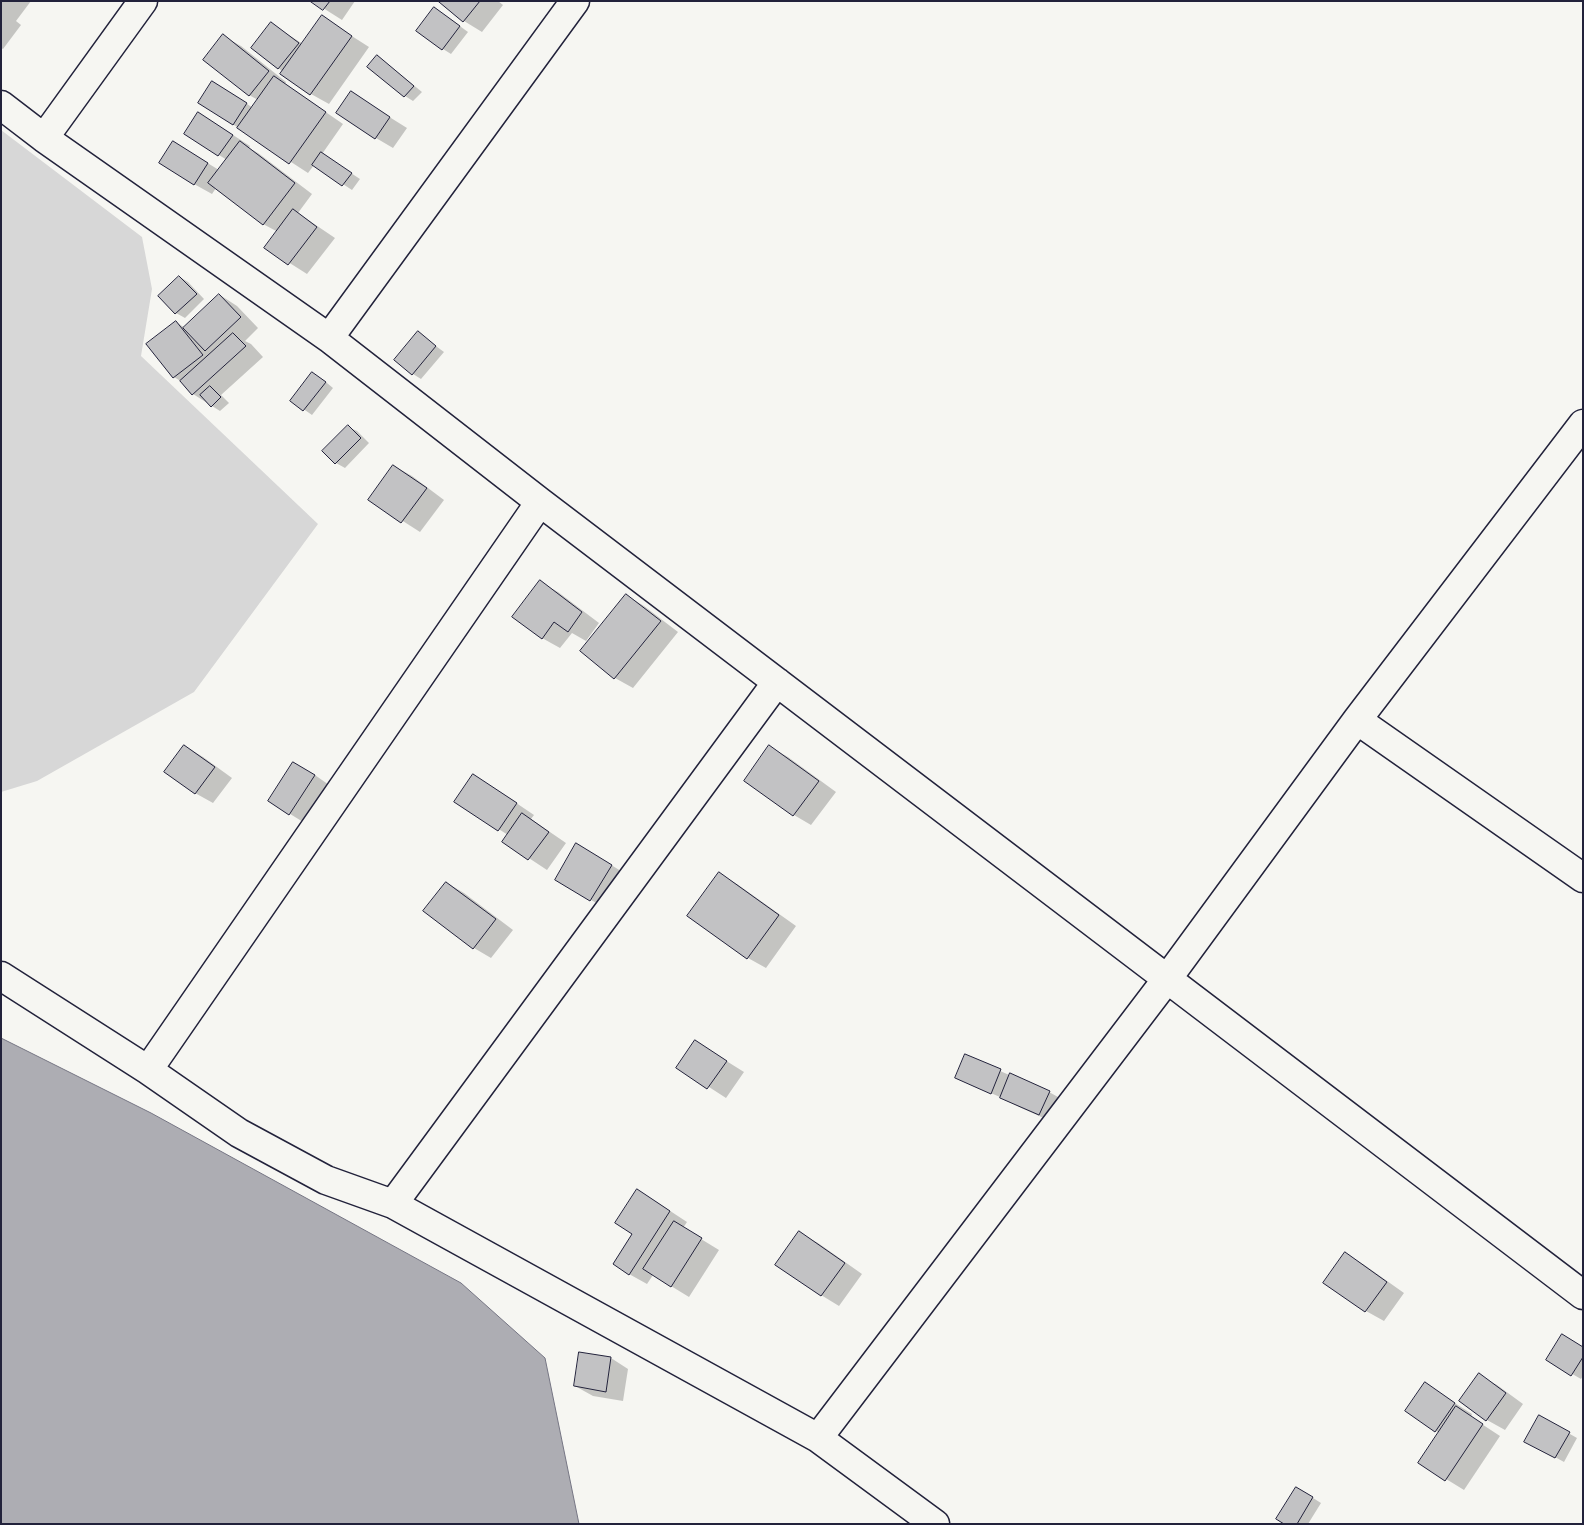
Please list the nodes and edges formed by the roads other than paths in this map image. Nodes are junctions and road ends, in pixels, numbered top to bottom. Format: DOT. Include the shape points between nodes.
graph roads {
  1 [pos="143,1"];
  2 [pos="576,1"];
  3 [pos="1,106"];
  4 [pos="44,138"];
  5 [pos="329,338"];
  6 [pos="1583,424"];
  7 [pos="540,502"];
  8 [pos="777,682"];
  9 [pos="1357,720"];
  10 [pos="1583,878"];
  11 [pos="1,976"];
  12 [pos="1167,979"];
  13 [pos="148,1070"];
  14 [pos="393,1204"];
  15 [pos="1583,1295"];
  16 [pos="818,1438"];
  17 [pos="935,1524"];
  1 -- 4 [label="street"];
  2 -- 5 [label="street"];
  3 -- 4 [label="street"];
  4 -- 5 [label="street"];
  5 -- 7 [label="street"];
  6 -- 9 [label="street"];
  7 -- 8 [label="street"];
  7 -- 13 [label="street"];
  8 -- 12 [label="street"];
  8 -- 14 [label="street"];
  9 -- 10 [label="street"];
  9 -- 12 [label="street"];
  11 -- 13 [label="street"];
  12 -- 15 [label="street"];
  12 -- 16 [label="street"];
  13 -- 14 [label="street" via="239,1133 326,1180"];
  14 -- 16 [label="street"];
  16 -- 17 [label="street"];
}
